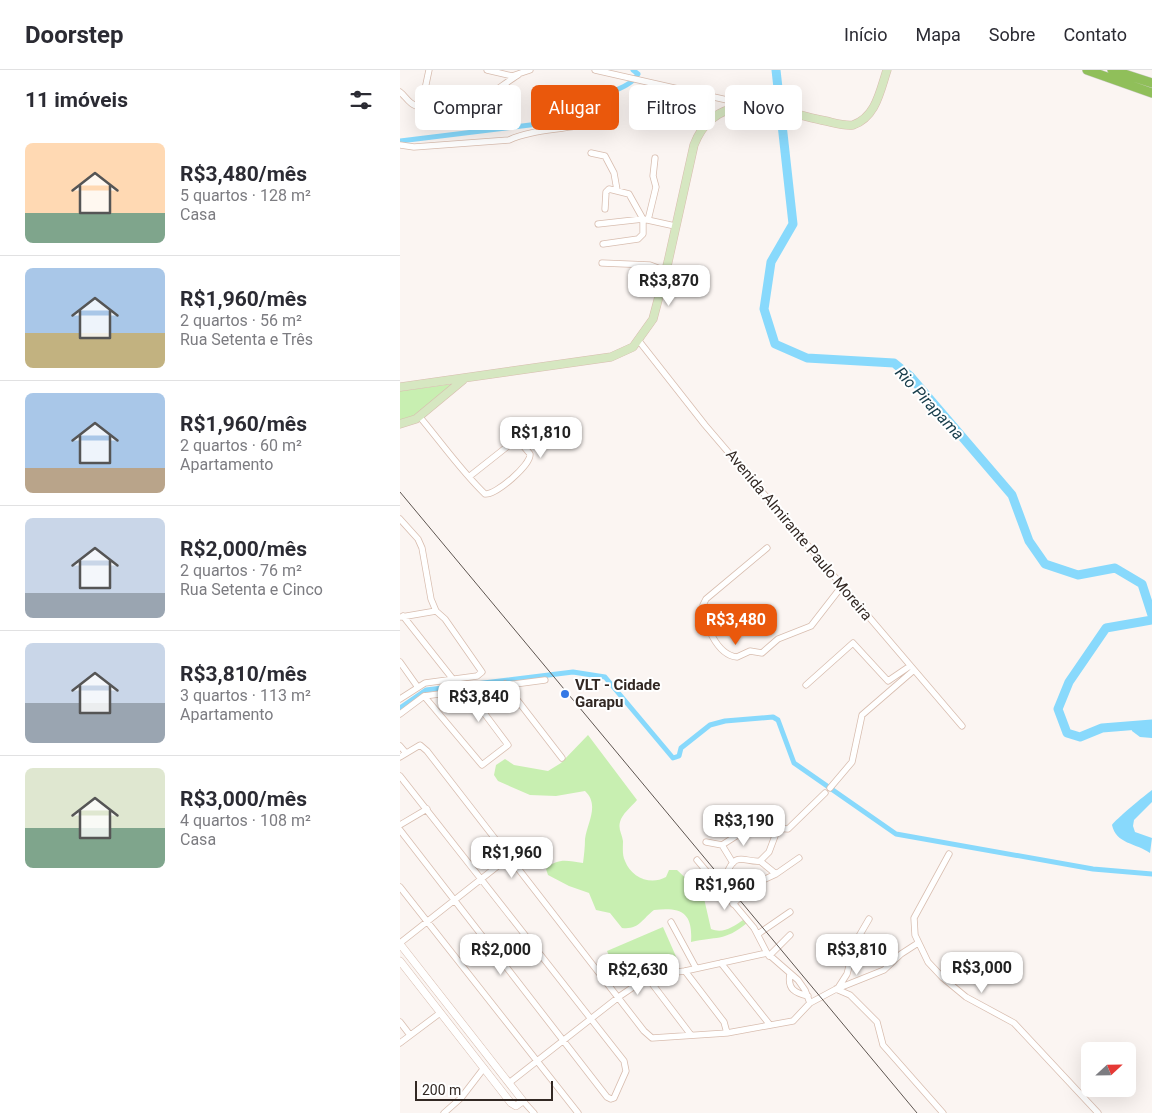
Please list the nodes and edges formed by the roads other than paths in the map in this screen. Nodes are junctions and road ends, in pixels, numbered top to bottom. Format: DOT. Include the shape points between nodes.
graph roads {
  1 [pos="429,70"];
  2 [pos="488,70"];
  3 [pos="530,70"];
  4 [pos="596,70"];
  5 [pos="887,70"];
  6 [pos="1087,70"];
  7 [pos="1112,70"];
  8 [pos="518,75"];
  9 [pos="1152,83"];
  10 [pos="426,85"];
  11 [pos="503,85"];
  12 [pos="400,92"];
  13 [pos="1152,93"];
  14 [pos="725,102"];
  15 [pos="415,105"];
  16 [pos="725,111"];
  17 [pos="802,116"];
  18 [pos="554,130"];
  19 [pos="400,146"];
  20 [pos="591,153"];
  21 [pos="655,158"];
  22 [pos="617,190"];
  23 [pos="604,209"];
  24 [pos="646,220"];
  25 [pos="598,224"];
  26 [pos="675,226"];
  27 [pos="604,244"];
  28 [pos="602,263"];
  29 [pos="666,271"];
  30 [pos="639,341"];
  31 [pos="465,379"];
  32 [pos="400,387"];
  33 [pos="419,416"];
  34 [pos="400,424"];
  35 [pos="470,476"];
  36 [pos="400,519"];
  37 [pos="767,548"];
  38 [pos="842,586"];
  39 [pos="436,612"];
  40 [pos="402,616"];
  41 [pos="400,662"];
  42 [pos="912,668"];
  43 [pos="452,678"];
  44 [pos="544,680"];
  45 [pos="505,684"];
  46 [pos="417,686"];
  47 [pos="806,686"];
  48 [pos="466,690"];
  49 [pos="424,696"];
  50 [pos="400,699"];
  51 [pos="400,714"];
  52 [pos="962,726"];
  53 [pos="400,746"];
  54 [pos="403,755"];
  55 [pos="562,758"];
  56 [pos="400,776"];
  57 [pos="426,809"];
  58 [pos="400,825"];
  59 [pos="778,828"];
  60 [pos="400,830"];
  61 [pos="706,842"];
  62 [pos="722,845"];
  63 [pos="948,854"];
  64 [pos="509,857"];
  65 [pos="799,858"];
  66 [pos="697,860"];
  67 [pos="760,861"];
  68 [pos="733,863"];
  69 [pos="776,874"];
  70 [pos="726,876"];
  71 [pos="482,878"];
  72 [pos="400,887"];
  73 [pos="454,900"];
  74 [pos="733,904"];
  75 [pos="790,912"];
  76 [pos="870,919"];
  77 [pos="427,922"];
  78 [pos="671,922"];
  79 [pos="758,934"];
  80 [pos="790,935"];
  81 [pos="918,942"];
  82 [pos="400,943"];
  83 [pos="768,955"];
  84 [pos="400,961"];
  85 [pos="721,963"];
  86 [pos="696,968"];
  87 [pos="685,971"];
  88 [pos="790,974"];
  89 [pos="647,977"];
  90 [pos="837,988"];
  91 [pos="807,996"];
  92 [pos="618,998"];
  93 [pos="813,1002"];
  94 [pos="440,1012"];
  95 [pos="592,1018"];
  96 [pos="400,1022"];
  97 [pos="770,1025"];
  98 [pos="727,1033"];
  99 [pos="691,1034"];
  100 [pos="410,1035"];
  101 [pos="564,1040"];
  102 [pos="400,1043"];
  103 [pos="538,1061"];
  104 [pos="484,1068"];
  105 [pos="510,1083"];
  106 [pos="523,1101"];
  107 [pos="529,1110"];
  108 [pos="444,1113"];
  109 [pos="534,1113"];
  110 [pos="578,1113"];
  111 [pos="943,1113"];
  112 [pos="1098,1113"];
  1 -- 10 [label="street"];
  2 -- 8 [label="street"];
  3 -- 8 [label="street"];
  4 -- 14 [label="street"];
  5 -- 17 [label="main road" via="876,105 866,119 848,125"];
  6 -- 13 [label="highway"];
  7 -- 9 [label="highway"];
  8 -- 11 [label="street"];
  12 -- 15 [label="street"];
  16 -- 26 [label="main road" via="702,127 694,145"];
  18 -- 19 [label="street" via="520,135 509,140"];
  20 -- 22 [label="street" via="605,156 614,173"];
  21 -- 24 [label="street" via="653,176 656,188"];
  22 -- 23 [label="street" via="607,190"];
  22 -- 24 [label="street" via="631,197"];
  24 -- 25 [label="street"];
  24 -- 26 [label="street"];
  24 -- 27 [label="street" via="642,238"];
  26 -- 29 [label="main road"];
  28 -- 29 [label="street" via="650,265"];
  29 -- 30 [label="main road" via="653,319"];
  30 -- 31 [label="main road" via="627,351 611,357"];
  30 -- 38 [label="street, Avenida Almirante Paulo Moreira" via="705,425"];
  31 -- 32 [label="main road"];
  31 -- 33 [label="main road"];
  33 -- 34 [label="main road"];
  33 -- 35 [label="street"];
  35 -- 35 [label="street" via="485,494 492,494 528,463 530,454 520,442 513,442"];
  36 -- 39 [label="street" via="422,548"];
  37 -- 38 [label="street" via="703,605 716,643 727,654 737,657 753,650 762,653 778,639 804,630 817,620"];
  38 -- 42 [label="street, Avenida Almirante Paulo Moreira"];
  39 -- 40 [label="street"];
  39 -- 43 [label="street" via="445,619 482,672 477,676"];
  40 -- 43 [label="street"];
  41 -- 46 [label="street"];
  42 -- 47 [label="street" via="888,681 853,643"];
  42 -- 52 [label="street, Avenida Almirante Paulo Moreira"];
  42 -- 59 [label="street" via="862,715 854,758 847,770 791,827"];
  43 -- 46 [label="street"];
  44 -- 45 [label="street"];
  45 -- 48 [label="street"];
  45 -- 55 [label="street"];
  46 -- 50 [label="street"];
  48 -- 49 [label="street"];
  48 -- 49 [label="street" via="508,745 482,765"];
  49 -- 51 [label="street"];
  53 -- 54 [label="street"];
  54 -- 64 [label="street" via="416,746 423,747"];
  56 -- 57 [label="street"];
  57 -- 58 [label="street"];
  57 -- 71 [label="street"];
  59 -- 62 [label="street" via="770,827 761,820"];
  59 -- 67 [label="street" via="769,852"];
  60 -- 73 [label="street"];
  61 -- 62 [label="street"];
  62 -- 68 [label="street"];
  63 -- 81 [label="street" via="914,918"];
  64 -- 71 [label="street"];
  64 -- 92 [label="street"];
  65 -- 69 [label="street"];
  66 -- 74 [label="street"];
  67 -- 68 [label="street" via="743,858"];
  67 -- 69 [label="street"];
  68 -- 70 [label="street"];
  69 -- 74 [label="street" via="756,882"];
  71 -- 73 [label="street"];
  71 -- 95 [label="street"];
  72 -- 77 [label="street"];
  73 -- 77 [label="street"];
  73 -- 101 [label="street"];
  74 -- 79 [label="street"];
  75 -- 79 [label="street"];
  76 -- 90 [label="street" via="855,942 847,974"];
  77 -- 82 [label="street"];
  77 -- 103 [label="street"];
  78 -- 86 [label="street"];
  79 -- 83 [label="street"];
  80 -- 83 [label="street"];
  81 -- 90 [label="street" via="884,970"];
  81 -- 112 [label="street" via="928,962 943,978 966,998 1014,1024"];
  82 -- 105 [label="street"];
  83 -- 85 [label="street"];
  83 -- 88 [label="street"];
  84 -- 94 [label="street"];
  85 -- 86 [label="street"];
  85 -- 97 [label="street"];
  86 -- 87 [label="street"];
  87 -- 89 [label="street"];
  87 -- 98 [label="street" via="719,1016"];
  88 -- 91 [label="street" via="798,980"];
  88 -- 91 [label="street" via="790,988"];
  89 -- 92 [label="street"];
  89 -- 99 [label="street"];
  90 -- 93 [label="street"];
  90 -- 111 [label="street" via="850,995 877,1022 883,1045"];
  91 -- 93 [label="street"];
  92 -- 95 [label="street"];
  92 -- 99 [label="street" via="652,1038"];
  93 -- 97 [label="street" via="792,1021"];
  94 -- 100 [label="street"];
  94 -- 104 [label="street"];
  95 -- 101 [label="street"];
  95 -- 101 [label="street" via="627,1069 613,1099 608,1097"];
  96 -- 100 [label="street"];
  97 -- 98 [label="street"];
  98 -- 99 [label="street"];
  100 -- 102 [label="street"];
  101 -- 103 [label="street"];
  103 -- 105 [label="street"];
  103 -- 110 [label="street"];
  104 -- 106 [label="street" via="513,1106"];
  104 -- 108 [label="street" via="461,1098"];
  105 -- 106 [label="street"];
  106 -- 107 [label="street"];
  107 -- 109 [label="street"];
}
